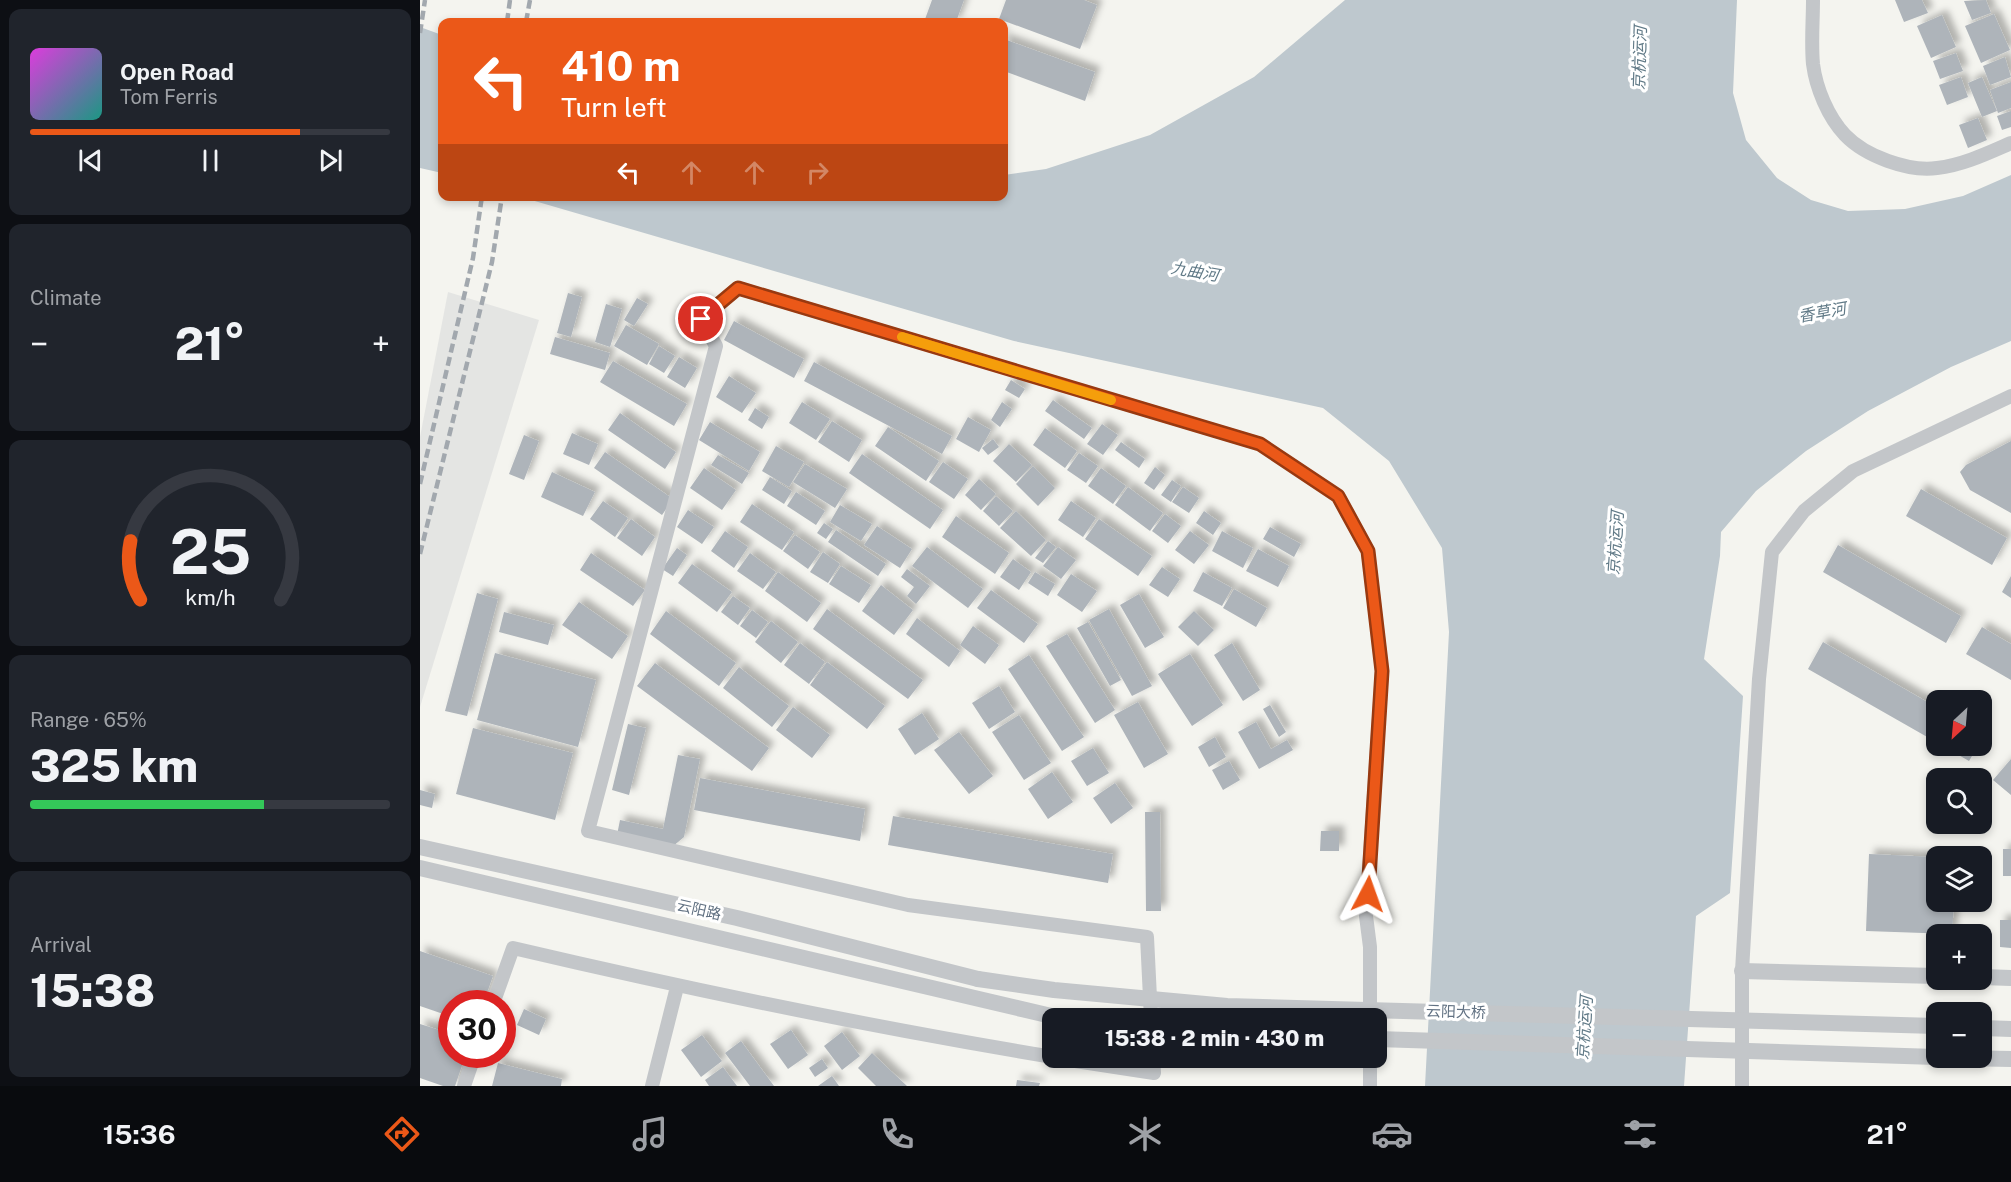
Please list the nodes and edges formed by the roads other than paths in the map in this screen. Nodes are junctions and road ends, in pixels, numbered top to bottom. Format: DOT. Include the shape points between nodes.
graph roads {
  1 [pos="1813,0"];
  2 [pos="2011,143"];
  3 [pos="2011,396"];
  4 [pos="420,847"];
  5 [pos="420,868"];
  6 [pos="1742,971"];
  7 [pos="1926,976"];
  8 [pos="1992,977"];
  9 [pos="2011,978"];
  10 [pos="978,979"];
  11 [pos="677,987"];
  12 [pos="499,990"];
  13 [pos="1151,1008"];
  14 [pos="1370,1008"];
  15 [pos="1042,1014"];
  16 [pos="1926,1026"];
  17 [pos="1992,1028"];
  18 [pos="2011,1029"];
  19 [pos="1387,1039"];
  20 [pos="1042,1055"];
  21 [pos="1926,1057"];
  22 [pos="1992,1059"];
  23 [pos="2011,1059"];
  24 [pos="470,1068"];
  25 [pos="1123,1068"];
  26 [pos="1154,1068"];
  27 [pos="1370,1068"];
  28 [pos="464,1086"];
  29 [pos="652,1086"];
  30 [pos="1370,1086"];
  31 [pos="1742,1086"];
  1 -- 2 [label="street" via="1813,65 1824,105 1845,135 1866,150 1901,165 1935,169 1962,163"];
  3 -- 6 [label="street" via="1853,471 1804,511 1772,552 1759,679"];
  4 -- 10 [label="street, 云阳路" via="736,918"];
  5 -- 15 [label="street, 云阳路"];
  6 -- 7 [label="street"];
  6 -- 31 [label="street"];
  8 -- 9 [label="street"];
  10 -- 16 [label="street, 云阳大桥, bridge" via="1227,1006"];
  11 -- 12 [label="street" via="513,948"];
  11 -- 20 [label="street" via="894,1031"];
  11 -- 29 [label="street"];
  13 -- 14 [label="street" via="1147,937 908,905 588,831 716,346 701,319 738,288 1260,444 1338,496 1368,551 1382,671 1366,916"];
  17 -- 18 [label="street"];
  19 -- 21 [label="street, 云阳大桥, bridge"];
  22 -- 23 [label="street"];
  24 -- 28 [label="street"];
  25 -- 26 [label="street" via="1154,1073"];
  27 -- 30 [label="street"];
}
